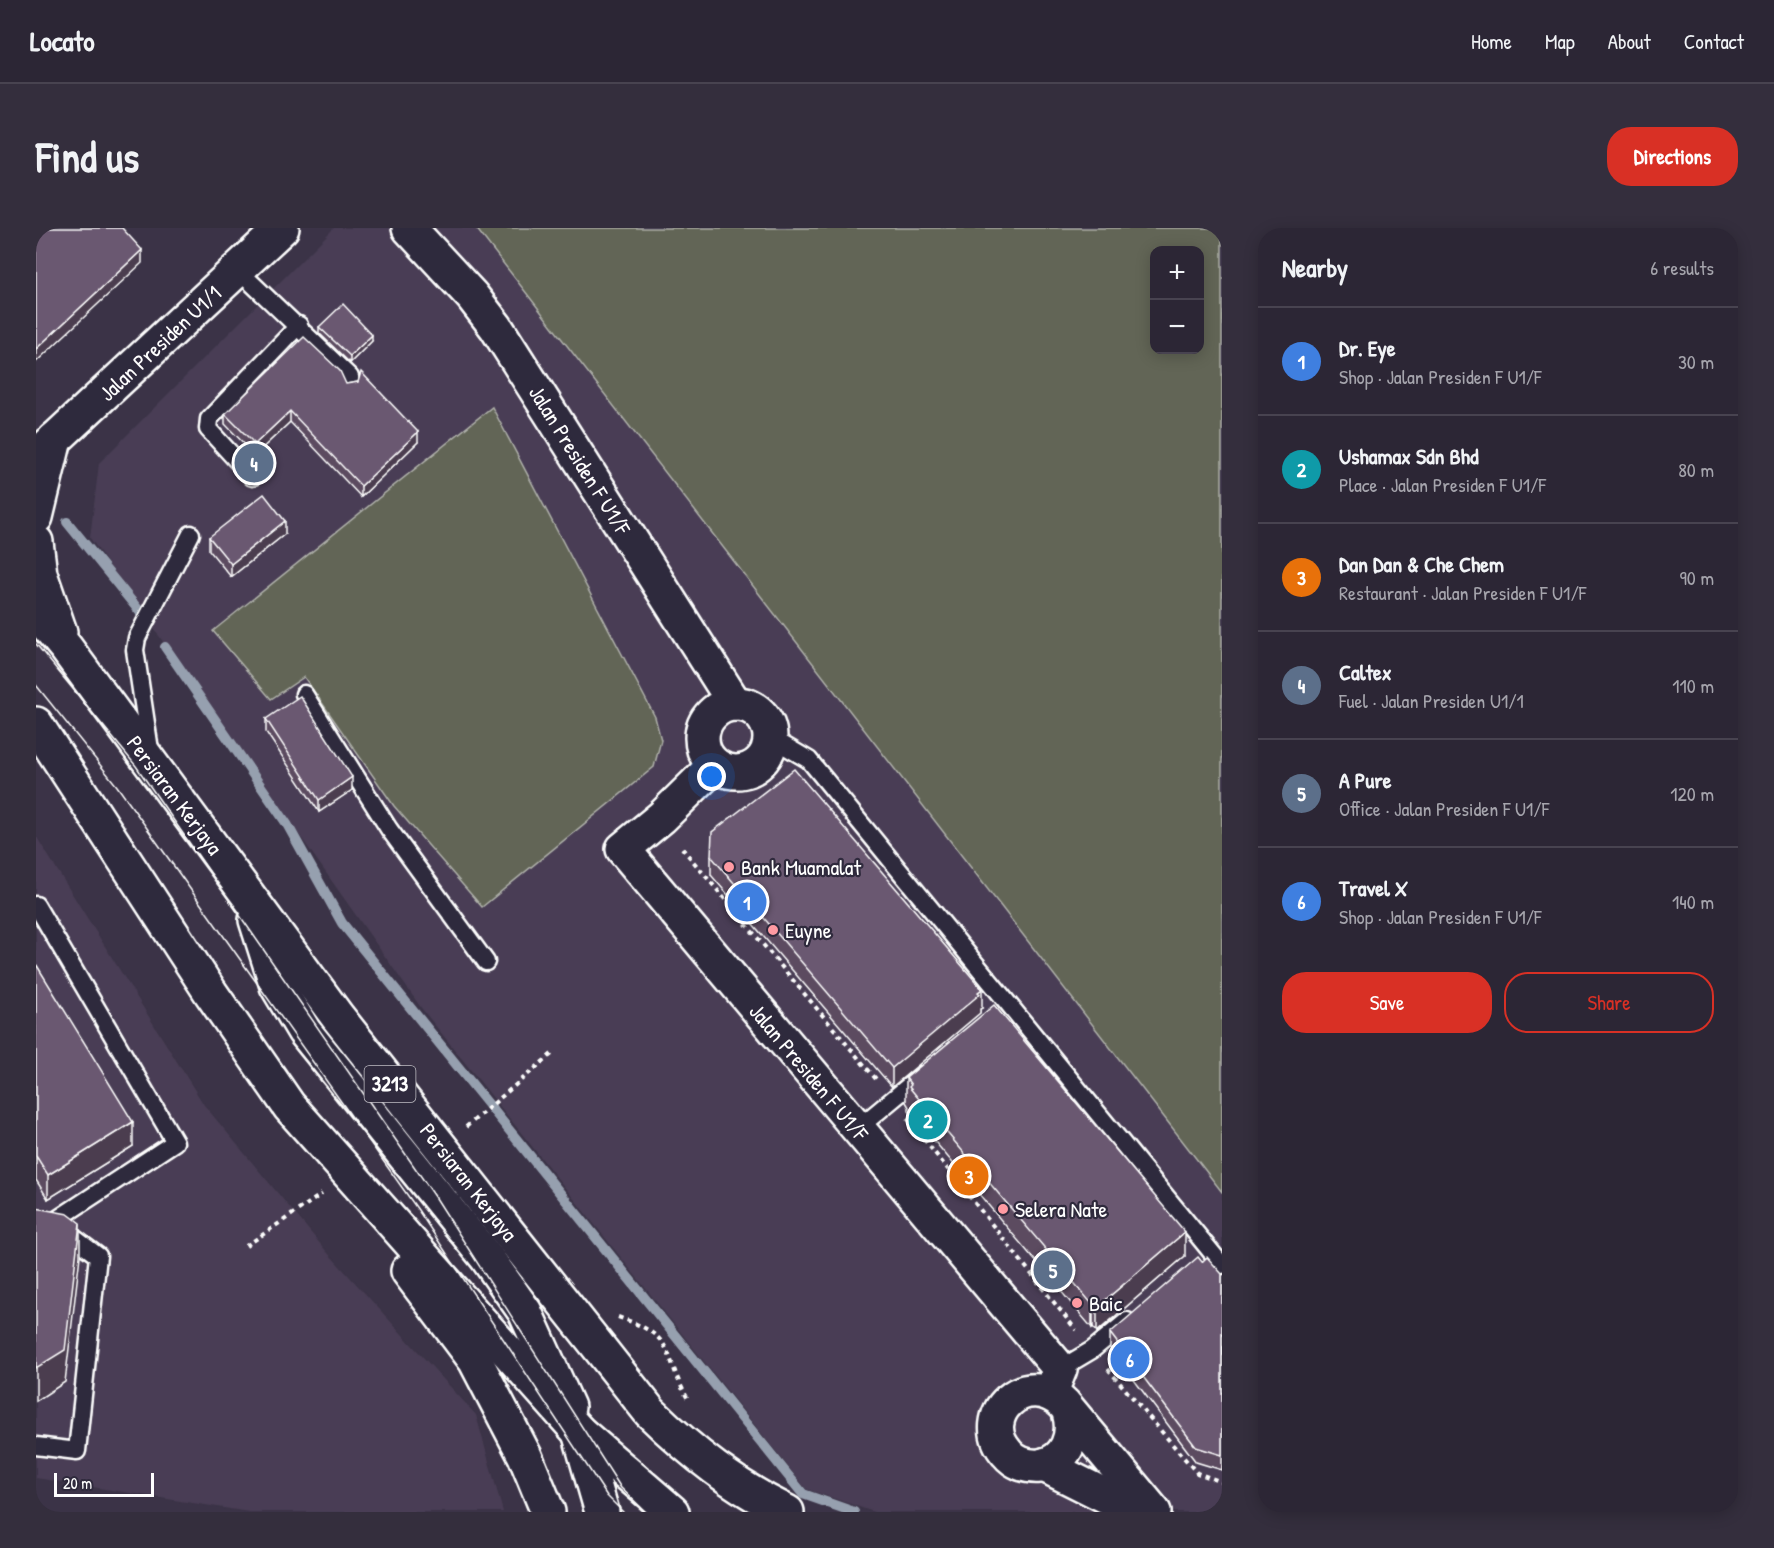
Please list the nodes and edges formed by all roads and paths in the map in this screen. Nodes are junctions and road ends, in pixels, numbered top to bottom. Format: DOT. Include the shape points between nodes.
graph roads {
  1 [pos="282,228"];
  2 [pos="409,228"];
  3 [pos="238,270"];
  4 [pos="299,325"];
  5 [pos="351,385"];
  6 [pos="42,447"];
  7 [pos="252,477"];
  8 [pos="36,517"];
  9 [pos="191,534"];
  10 [pos="36,542"];
  11 [pos="36,612"];
  12 [pos="66,648"];
  13 [pos="304,694"];
  14 [pos="735,704"];
  15 [pos="36,724"];
  16 [pos="770,737"];
  17 [pos="152,763"];
  18 [pos="715,765"];
  19 [pos="682,848"];
  20 [pos="247,892"];
  21 [pos="36,904"];
  22 [pos="486,962"];
  23 [pos="553,1053"];
  24 [pos="937,1062"];
  25 [pos="892,1099"];
  26 [pos="290,1106"];
  27 [pos="857,1130"];
  28 [pos="459,1133"];
  29 [pos="310,1202"];
  30 [pos="44,1221"];
  31 [pos="246,1246"];
  32 [pos="1222,1265"];
  33 [pos="1137,1312"];
  34 [pos="610,1314"];
  35 [pos="1092,1350"];
  36 [pos="1060,1392"];
  37 [pos="690,1402"];
  38 [pos="579,1432"];
  39 [pos="36,1446"];
  40 [pos="1044,1465"];
  41 [pos="1222,1482"];
  42 [pos="548,1512"];
  43 [pos="602,1512"];
  44 [pos="672,1512"];
  45 [pos="787,1512"];
  46 [pos="1138,1512"];
  47 [pos="1154,1512"];
  1 -- 3 [label="main road, Jalan Presiden U1/1"];
  2 -- 14 [label="main road, Jalan Presiden F U1/F" via="496,327"];
  3 -- 4 [label="lane"];
  3 -- 6 [label="main road, Jalan Presiden U1/1"];
  4 -- 5 [label="lane" via="350,377"];
  4 -- 7 [label="lane" via="209,419 208,429"];
  6 -- 8 [label="main road"];
  9 -- 17 [label="lane" via="137,638 135,650"];
  10 -- 12 [label="main road" via="40,574"];
  11 -- 12 [label="main road, Persiaran Kerjaya / 3213"];
  12 -- 17 [label="main road, Persiaran Kerjaya / 3213"];
  13 -- 22 [label="lane" via="389,829"];
  14 -- 16 [label="main road" via="755,710 768,726"];
  14 -- 18 [label="main road" via="715,711 703,728 704,748"];
  15 -- 26 [label="main road" via="211,993"];
  16 -- 18 [label="main road" via="764,758 747,771 736,772"];
  16 -- 32 [label="lane" via="809,760 1204,1254"];
  17 -- 20 [label="main road, Persiaran Kerjaya / 3213"];
  18 -- 27 [label="main road, Jalan Presiden F U1/F" via="662,817 622,849"];
  19 -- 25 [label="path"];
  20 -- 38 [label="main road" via="277,986 304,1031 487,1258 525,1312"];
  20 -- 45 [label="main road, Persiaran Kerjaya / 3213" via="337,1016 650,1413 683,1445 746,1491"];
  21 -- 30 [label="lane" via="175,1142"];
  23 -- 28 [label="path"];
  24 -- 25 [label="lane"];
  25 -- 27 [label="lane"];
  25 -- 35 [label="path"];
  26 -- 38 [label="main road"];
  26 -- 42 [label="main road" via="340,1183 475,1360 525,1456"];
  27 -- 36 [label="main road, Jalan Presiden F U1/F"];
  29 -- 31 [label="path"];
  30 -- 39 [label="lane" via="98,1256 77,1450"];
  33 -- 35 [label="lane"];
  34 -- 37 [label="path" via="649,1328 668,1347 679,1383"];
  35 -- 36 [label="lane"];
  35 -- 41 [label="path" via="1197,1473"];
  36 -- 40 [label="main road" via="1072,1434 1054,1461"];
  36 -- 40 [label="main road" via="1028,1390 1017,1394 1000,1411 997,1424 997,1437 1010,1457 1032,1466"];
  36 -- 47 [label="main road, Jalan Presiden F U1/F"];
  38 -- 43 [label="main road"];
  38 -- 44 [label="main road"];
  40 -- 46 [label="main road"];
}
